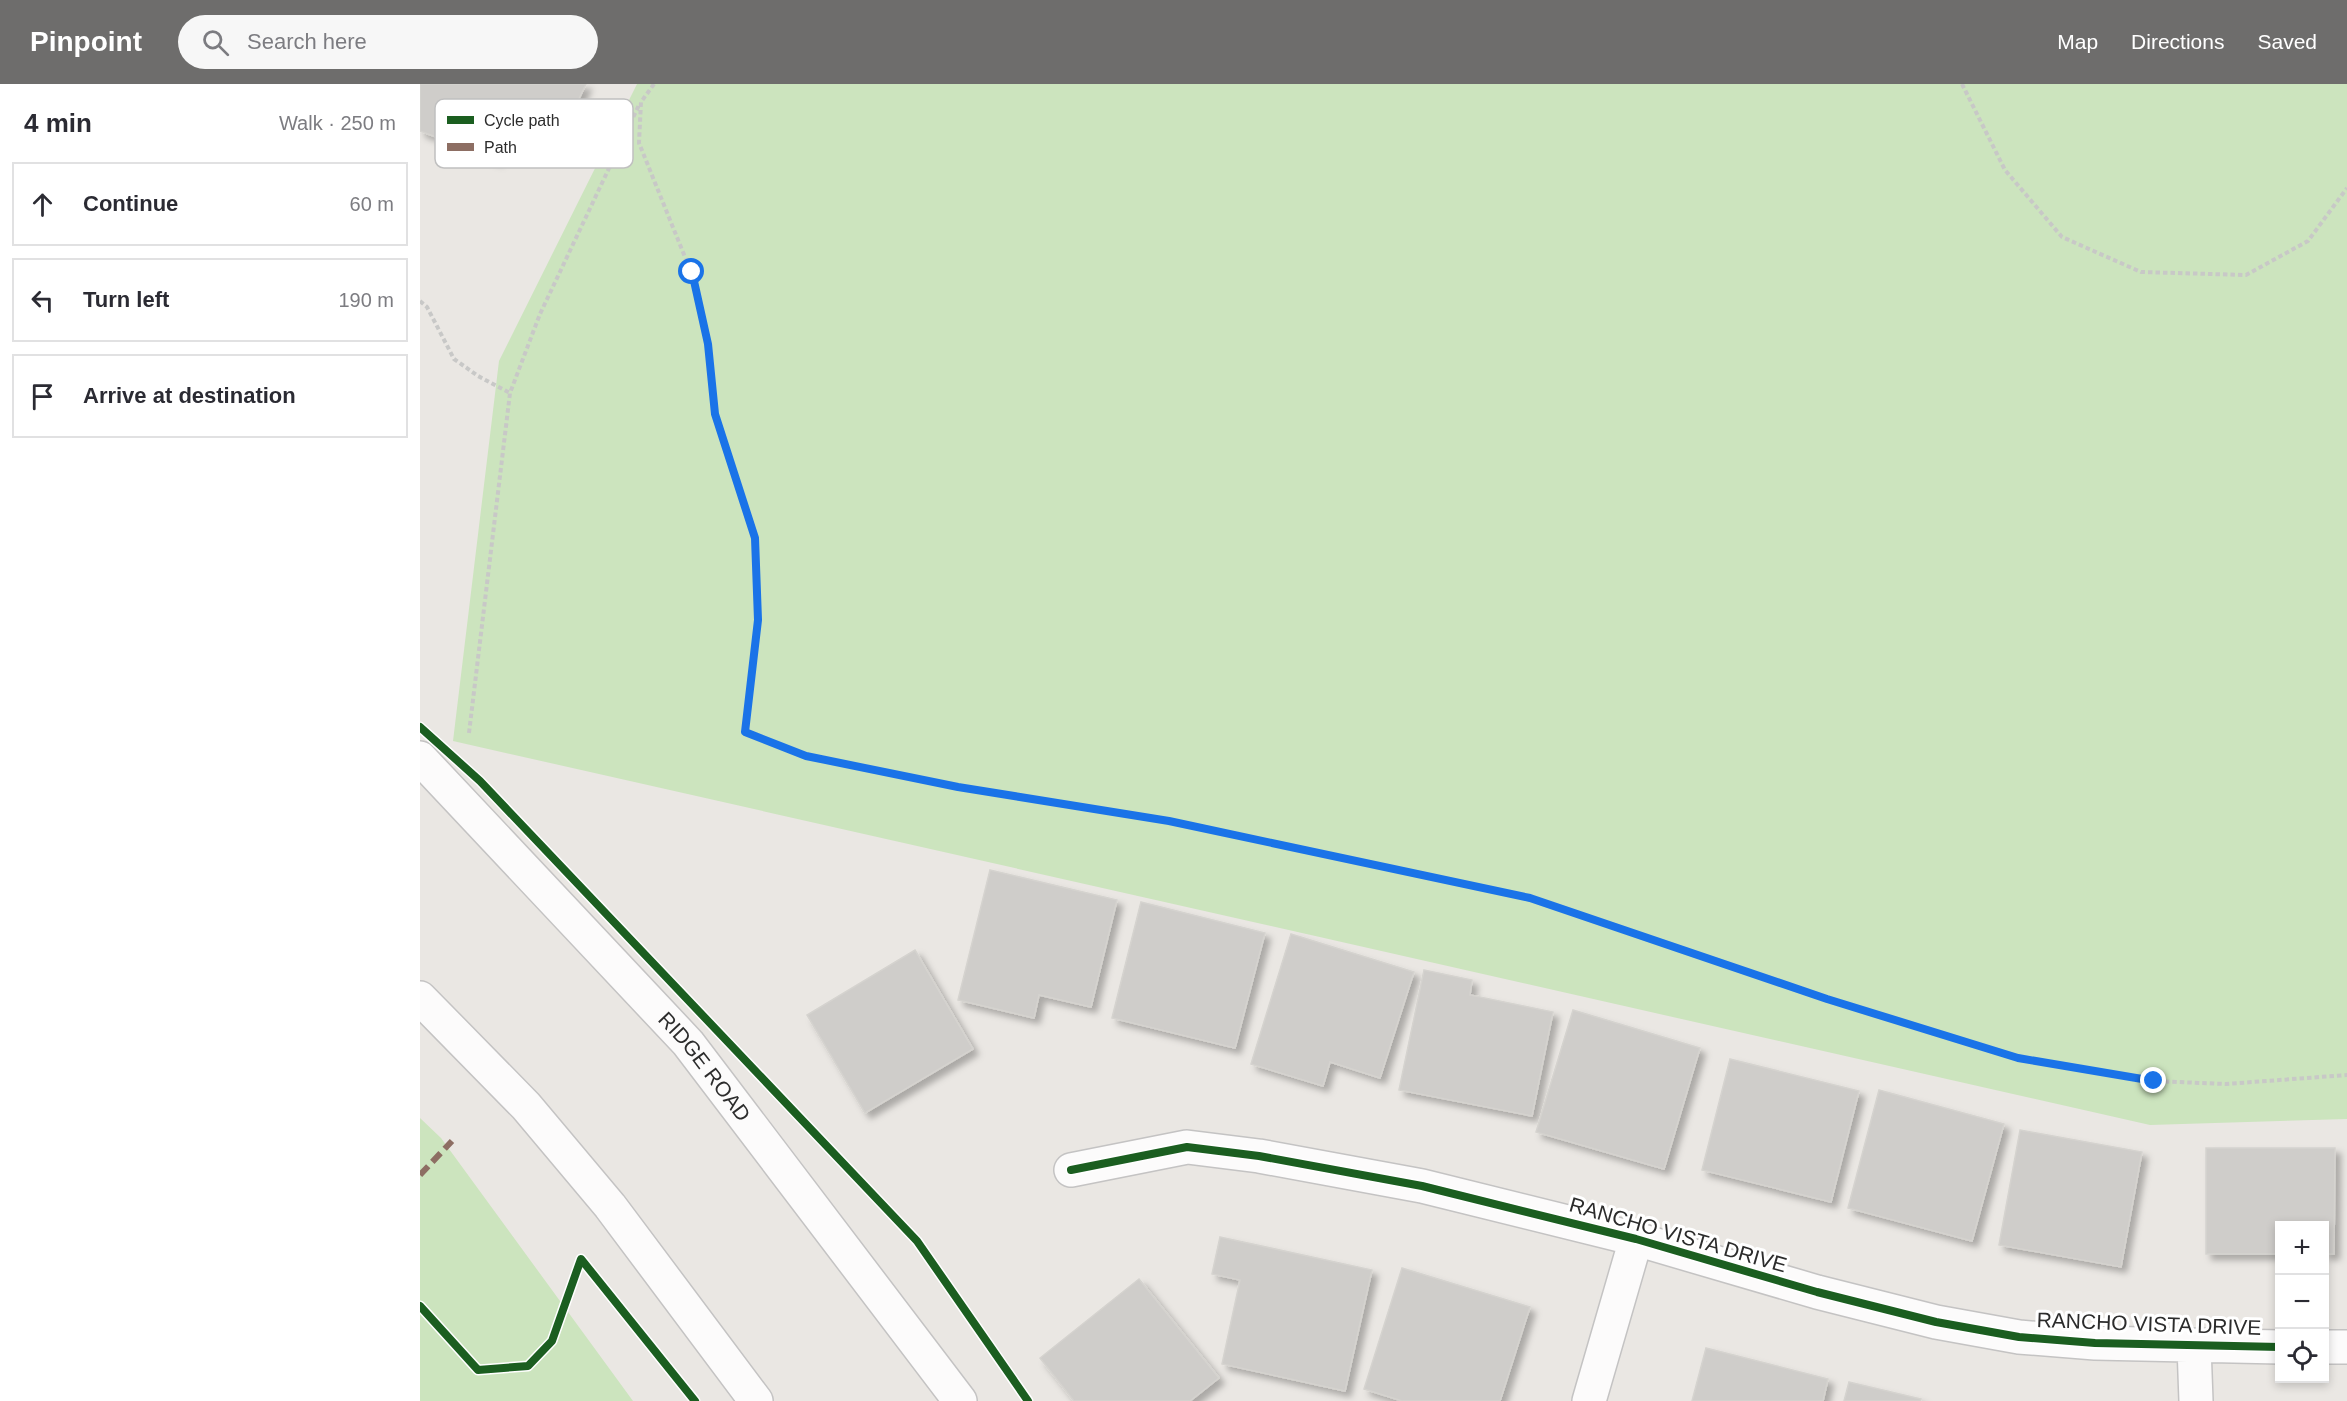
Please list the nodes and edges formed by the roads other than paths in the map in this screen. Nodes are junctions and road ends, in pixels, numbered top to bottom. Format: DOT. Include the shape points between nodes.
graph roads {
  1 [pos="420,758"];
  2 [pos="420,998"];
  3 [pos="1071,1170"];
  4 [pos="1636,1239"];
  5 [pos="2194,1346"];
  6 [pos="2275,1347"];
  7 [pos="2329,1347"];
  8 [pos="2347,1347"];
  9 [pos="756,1401"];
  10 [pos="960,1401"];
  11 [pos="1589,1401"];
  12 [pos="2196,1401"];
  1 -- 10 [label="street, RIDGE ROAD" via="688,1043"];
  2 -- 9 [label="street" via="526,1106 610,1206"];
  3 -- 4 [label="street, RANCHO VISTA DRIVE" via="1186,1147 1259,1156 1422,1186"];
  4 -- 5 [label="street, RANCHO VISTA DRIVE" via="1936,1322 2019,1337"];
  4 -- 11 [label="street"];
  5 -- 6 [label="street, RANCHO VISTA DRIVE"];
  5 -- 12 [label="street"];
  7 -- 8 [label="street"];
}
